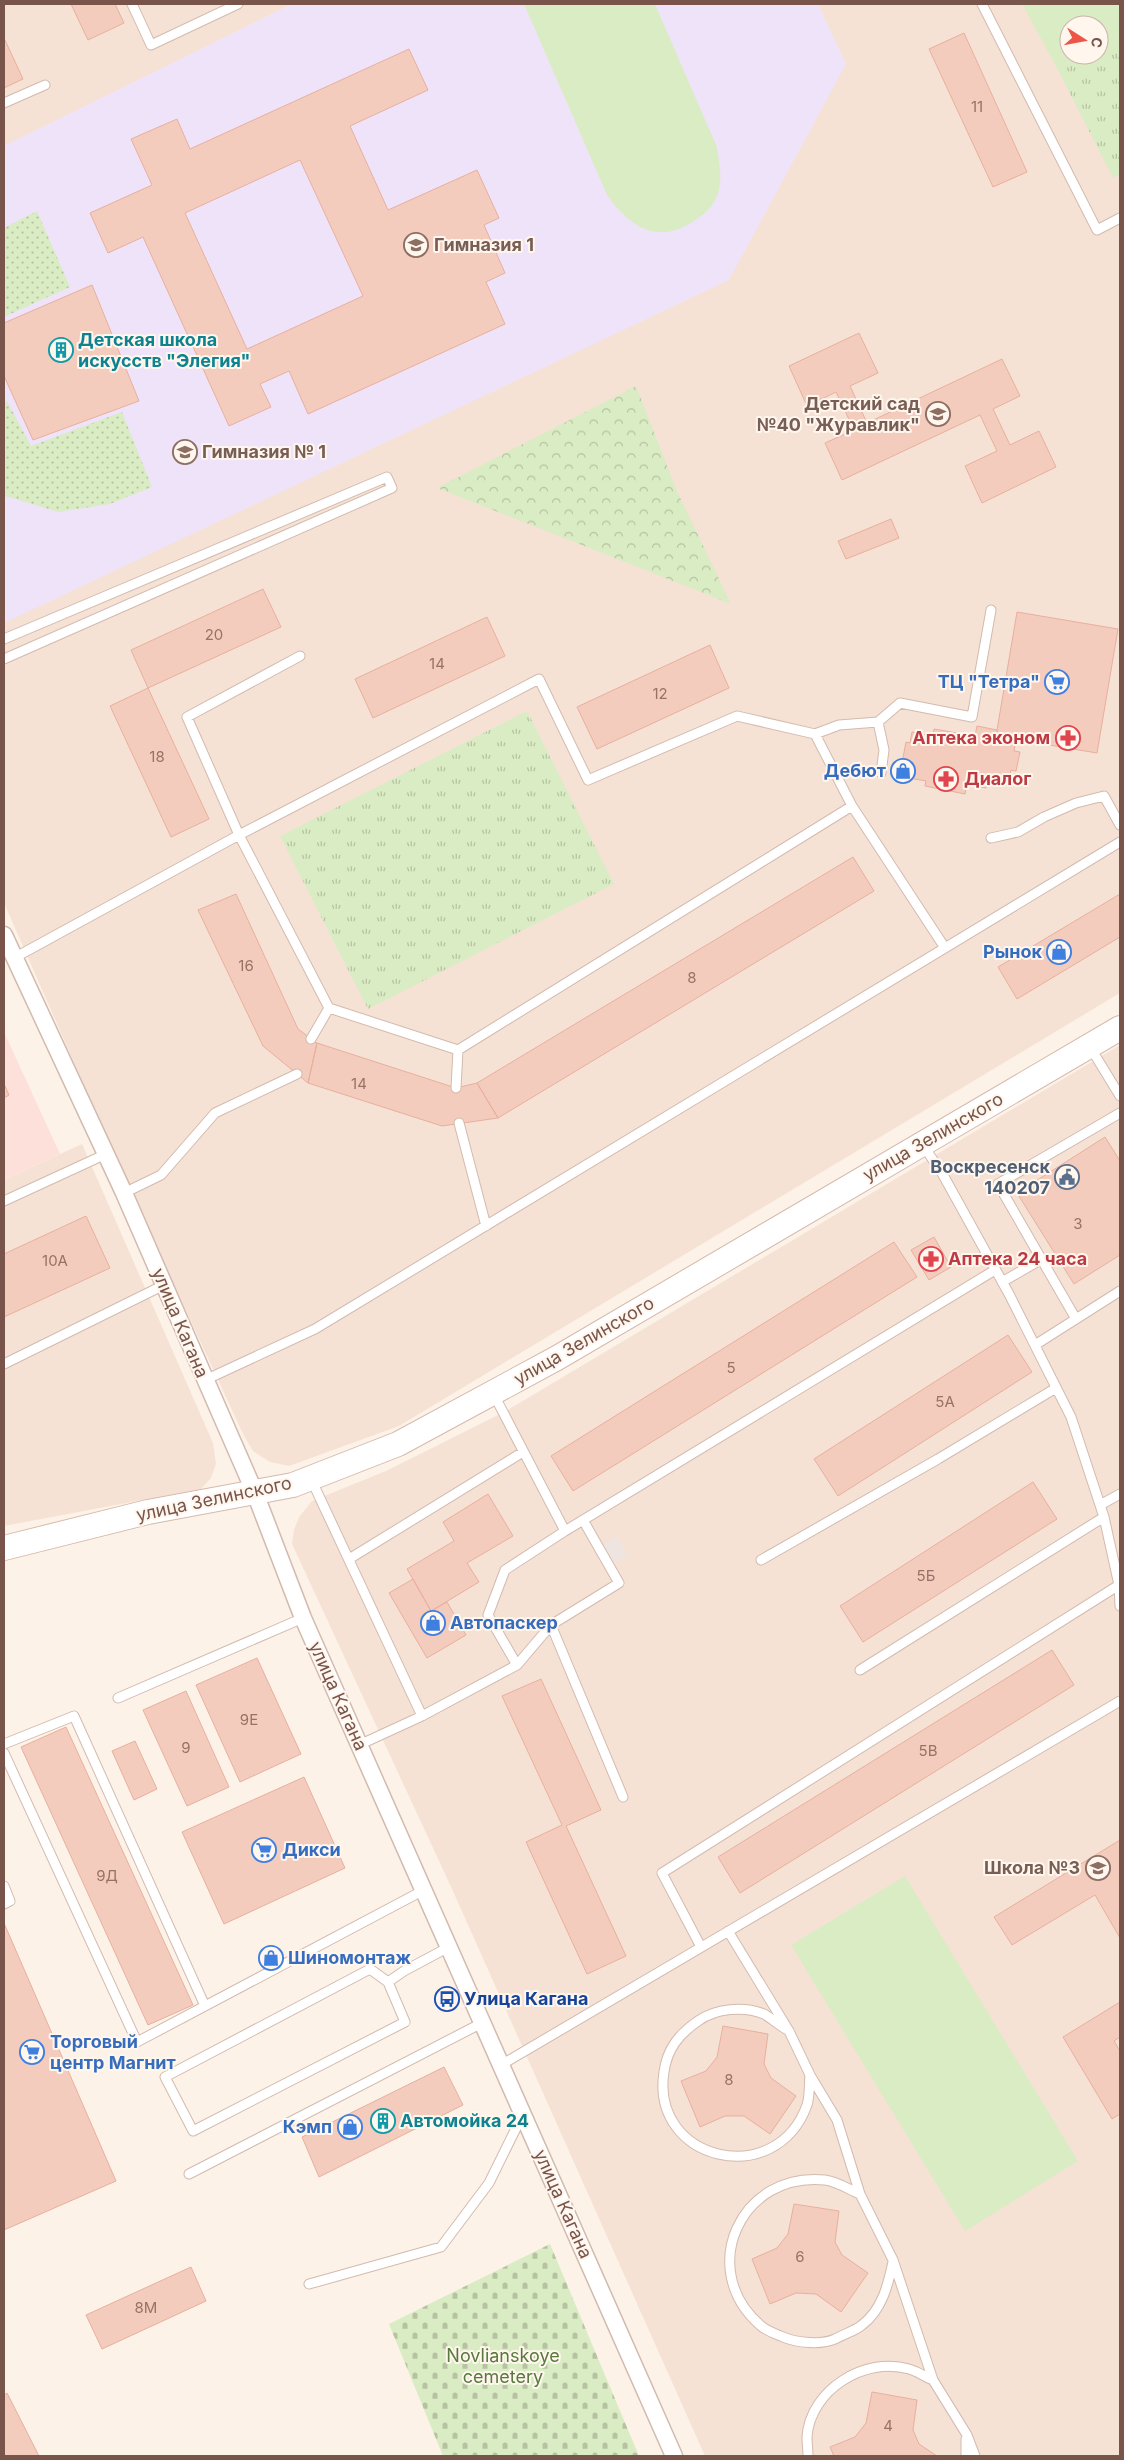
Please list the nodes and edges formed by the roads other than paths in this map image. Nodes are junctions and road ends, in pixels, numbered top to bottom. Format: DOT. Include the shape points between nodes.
graph roads {
  1 [pos="132,4"];
  2 [pos="238,4"];
  3 [pos="982,4"];
  4 [pos="45,85"];
  5 [pos="4,103"];
  6 [pos="1120,218"];
  7 [pos="991,610"];
  8 [pos="4,639"];
  9 [pos="300,656"];
  10 [pos="4,659"];
  11 [pos="878,722"];
  12 [pos="815,734"];
  13 [pos="881,773"];
  14 [pos="852,806"];
  15 [pos="1120,825"];
  16 [pos="240,835"];
  17 [pos="991,838"];
  18 [pos="1120,842"];
  19 [pos="4,936"];
  20 [pos="945,948"];
  21 [pos="14,958"];
  22 [pos="329,1008"];
  23 [pos="1120,1028"];
  24 [pos="311,1039"];
  25 [pos="1089,1046"];
  26 [pos="458,1050"];
  27 [pos="296,1074"];
  28 [pos="456,1088"];
  29 [pos="1120,1096"];
  30 [pos="1120,1113"];
  31 [pos="459,1123"];
  32 [pos="922,1144"];
  33 [pos="106,1154"];
  34 [pos="124,1192"];
  35 [pos="4,1201"];
  36 [pos="486,1226"];
  37 [pos="1042,1259"];
  38 [pos="995,1270"];
  39 [pos="1002,1282"];
  40 [pos="164,1285"];
  41 [pos="1120,1291"];
  42 [pos="1076,1319"];
  43 [pos="1035,1345"];
  44 [pos="4,1364"];
  45 [pos="205,1380"];
  46 [pos="1056,1388"];
  47 [pos="492,1393"];
  48 [pos="523,1452"];
  49 [pos="310,1477"];
  50 [pos="256,1493"];
  51 [pos="1120,1494"];
  52 [pos="1100,1506"];
  53 [pos="1104,1517"];
  54 [pos="583,1520"];
  55 [pos="565,1531"];
  56 [pos="4,1548"];
  57 [pos="349,1559"];
  58 [pos="761,1560"];
  59 [pos="1119,1585"];
  60 [pos="1120,1606"];
  61 [pos="303,1618"];
  62 [pos="551,1625"];
  63 [pos="517,1665"];
  64 [pos="860,1670"];
  65 [pos="118,1698"];
  66 [pos="1120,1701"];
  67 [pos="422,1716"];
  68 [pos="4,1744"];
  69 [pos="359,1745"];
  70 [pos="4,1753"];
  71 [pos="622,1797"];
  72 [pos="4,1886"];
  73 [pos="424,1890"];
  74 [pos="4,1904"];
  75 [pos="728,1931"];
  76 [pos="449,1947"];
  77 [pos="701,1947"];
  78 [pos="388,1982"];
  79 [pos="205,2006"];
  80 [pos="482,2023"];
  81 [pos="789,2031"];
  82 [pos="501,2065"];
  83 [pos="810,2075"];
  84 [pos="523,2114"];
  85 [pos="189,2174"];
  86 [pos="860,2194"];
  87 [pos="893,2260"];
  88 [pos="309,2284"];
  89 [pos="933,2380"];
  90 [pos="966,2436"];
  91 [pos="674,2456"];
  92 [pos="808,2456"];
  93 [pos="966,2456"];
  94 [pos="975,2456"];
  1 -- 2 [label="lane" via="151,45"];
  3 -- 6 [label="lane" via="1097,230"];
  4 -- 5 [label="lane"];
  7 -- 11 [label="lane" via="972,717 900,704"];
  8 -- 10 [label="lane" via="387,477 392,488"];
  9 -- 16 [label="lane" via="187,717"];
  11 -- 12 [label="lane" via="839,725"];
  11 -- 13 [label="lane" via="884,750"];
  12 -- 14 [label="lane"];
  12 -- 16 [label="lane" via="737,716 588,780 539,679"];
  14 -- 20 [label="lane"];
  14 -- 26 [label="lane"];
  15 -- 17 [label="lane" via="1104,796 1076,803 1018,832"];
  16 -- 21 [label="lane"];
  16 -- 22 [label="lane"];
  18 -- 20 [label="lane"];
  19 -- 21 [label="street, улица Кагана"];
  20 -- 36 [label="lane"];
  21 -- 33 [label="street, улица Кагана"];
  22 -- 24 [label="lane"];
  22 -- 26 [label="lane"];
  23 -- 25 [label="street, улица Зелинского"];
  25 -- 29 [label="lane"];
  25 -- 32 [label="street, улица Зелинского"];
  26 -- 28 [label="lane"];
  27 -- 34 [label="lane" via="215,1113 161,1175"];
  30 -- 37 [label="lane" via="998,1184"];
  31 -- 36 [label="lane"];
  32 -- 38 [label="lane" via="942,1173"];
  32 -- 47 [label="street, улица Зелинского"];
  33 -- 34 [label="street, улица Кагана"];
  33 -- 35 [label="lane"];
  34 -- 40 [label="street, улица Кагана"];
  36 -- 45 [label="lane" via="315,1328"];
  37 -- 39 [label="lane"];
  37 -- 42 [label="lane"];
  38 -- 39 [label="lane"];
  38 -- 54 [label="lane"];
  39 -- 43 [label="lane"];
  40 -- 44 [label="lane"];
  40 -- 45 [label="street, улица Кагана"];
  41 -- 42 [label="lane"];
  42 -- 43 [label="lane"];
  43 -- 46 [label="lane"];
  45 -- 50 [label="street, улица Кагана"];
  46 -- 52 [label="lane" via="1071,1418"];
  46 -- 58 [label="lane"];
  47 -- 48 [label="lane"];
  47 -- 49 [label="street, улица Зелинского" via="398,1444"];
  48 -- 55 [label="lane"];
  48 -- 57 [label="lane"];
  49 -- 50 [label="street, улица Зелинского" via="293,1485"];
  49 -- 57 [label="lane"];
  50 -- 56 [label="street, улица Зелинского" via="148,1512"];
  50 -- 61 [label="street, улица Кагана"];
  51 -- 52 [label="lane"];
  52 -- 53 [label="lane"];
  53 -- 59 [label="lane"];
  53 -- 64 [label="lane"];
  54 -- 55 [label="lane"];
  54 -- 62 [label="lane" via="619,1583"];
  55 -- 63 [label="lane" via="505,1570 488,1615"];
  57 -- 67 [label="lane"];
  59 -- 60 [label="lane"];
  59 -- 77 [label="lane" via="662,1873"];
  61 -- 65 [label="lane"];
  61 -- 69 [label="street, улица Кагана"];
  62 -- 63 [label="lane"];
  62 -- 71 [label="lane"];
  63 -- 67 [label="lane"];
  66 -- 75 [label="lane"];
  67 -- 69 [label="lane"];
  68 -- 79 [label="lane" via="74,1716"];
  69 -- 73 [label="street, улица Кагана"];
  70 -- 79 [label="lane" via="137,2042"];
  72 -- 74 [label="lane" via="10,1901"];
  73 -- 76 [label="street, улица Кагана"];
  73 -- 79 [label="lane"];
  75 -- 77 [label="lane"];
  75 -- 81 [label="lane"];
  76 -- 78 [label="lane"];
  76 -- 80 [label="street, улица Кагана"];
  77 -- 82 [label="lane"];
  78 -- 78 [label="lane" via="405,2022 193,2131 165,2077 370,1969"];
  80 -- 82 [label="street, улица Кагана"];
  80 -- 85 [label="lane"];
  81 -- 83 [label="lane"];
  81 -- 83 [label="lane" via="764,2014 735,2009 706,2015 682,2032 666,2058 662,2087 669,2116 686,2139 712,2154 742,2158 770,2149 793,2130 807,2104"];
  82 -- 84 [label="street, улица Кагана"];
  83 -- 86 [label="lane" via="837,2120"];
  84 -- 88 [label="lane" via="489,2183 440,2247"];
  84 -- 91 [label="street, улица Кагана"];
  86 -- 87 [label="lane"];
  86 -- 87 [label="lane" via="827,2180 790,2181 758,2198 736,2227 728,2263 737,2298 760,2326 794,2342 830,2341 863,2325 885,2296"];
  87 -- 89 [label="lane"];
  89 -- 90 [label="lane"];
  89 -- 92 [label="lane" via="908,2369 881,2366 855,2373 832,2388 816,2410 807,2436"];
  90 -- 93 [label="lane"];
  90 -- 94 [label="lane"];
}
